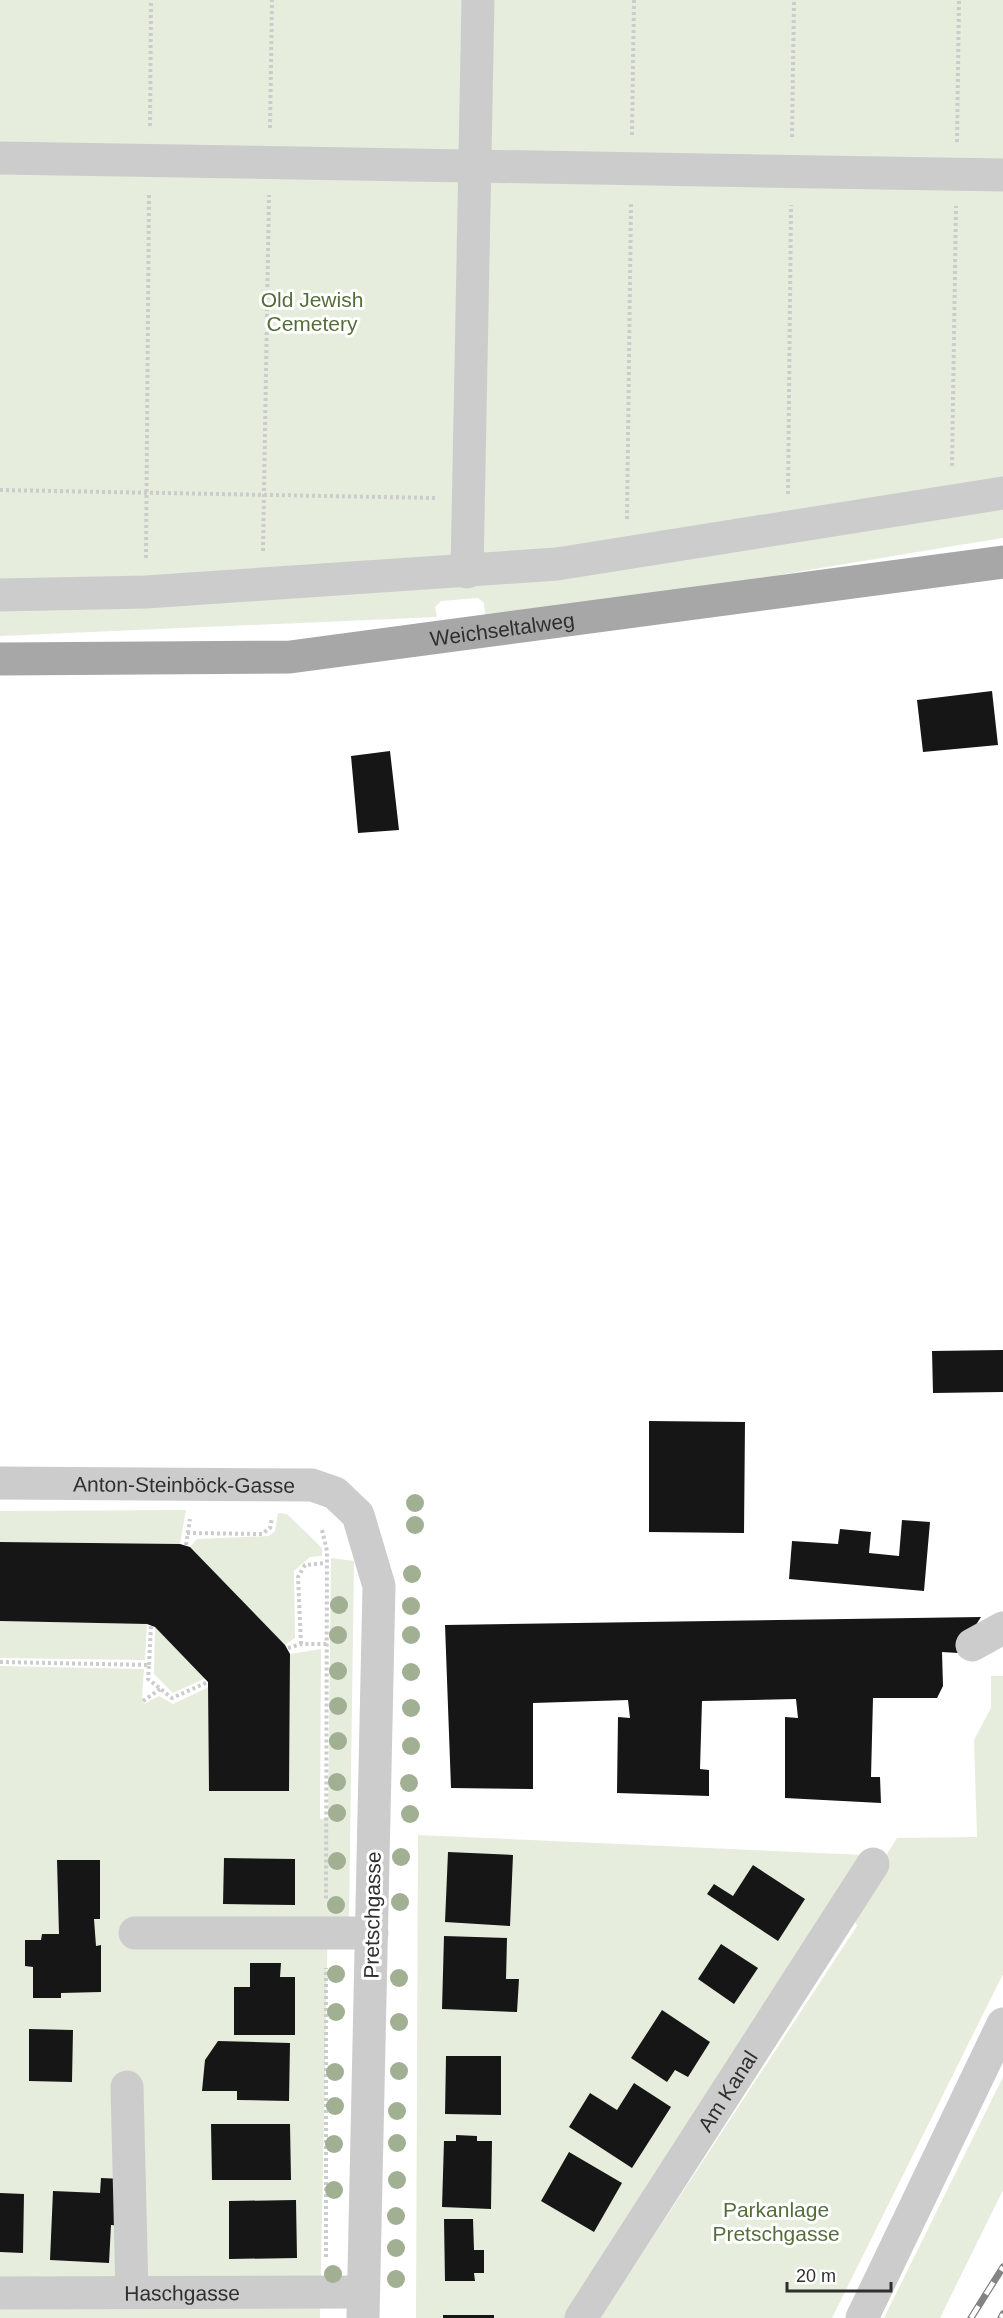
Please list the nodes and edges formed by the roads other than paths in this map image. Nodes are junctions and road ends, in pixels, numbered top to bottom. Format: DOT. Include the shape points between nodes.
graph roads {
  1 [pos="478,0"];
  2 [pos="0,158"];
  3 [pos="473,166"];
  4 [pos="1003,175"];
  5 [pos="1003,493"];
  6 [pos="1003,562"];
  7 [pos="467,572"];
  8 [pos="0,595"];
  9 [pos="0,659"];
  10 [pos="0,1483"];
  11 [pos="358,1515"];
  12 [pos="1003,1628"];
  13 [pos="972,1645"];
  14 [pos="873,1864"];
  15 [pos="135,1933"];
  16 [pos="372,1933"];
  17 [pos="1003,2024"];
  18 [pos="127,2087"];
  19 [pos="132,2292"];
  20 [pos="0,2293"];
  21 [pos="363,2305"];
  22 [pos="580,2318"];
  23 [pos="862,2318"];
  1 -- 3 [label="street"];
  2 -- 3 [label="street"];
  3 -- 4 [label="street"];
  3 -- 7 [label="street"];
  5 -- 7 [label="street" via="557,564"];
  6 -- 9 [label="main road, Weichseltalweg" via="290,657"];
  7 -- 8 [label="street" via="146,592"];
  10 -- 11 [label="street, Anton-Steinböck-Gasse" via="312,1485 335,1493"];
  11 -- 16 [label="street, Pretschgasse" via="379,1586"];
  12 -- 13 [label="street"];
  14 -- 22 [label="street, Am Kanal"];
  15 -- 16 [label="street"];
  16 -- 21 [label="street, Pretschgasse"];
  17 -- 23 [label="street"];
  18 -- 19 [label="street"];
  19 -- 20 [label="street, Haschgasse"];
  19 -- 21 [label="street, Haschgasse"];
}
